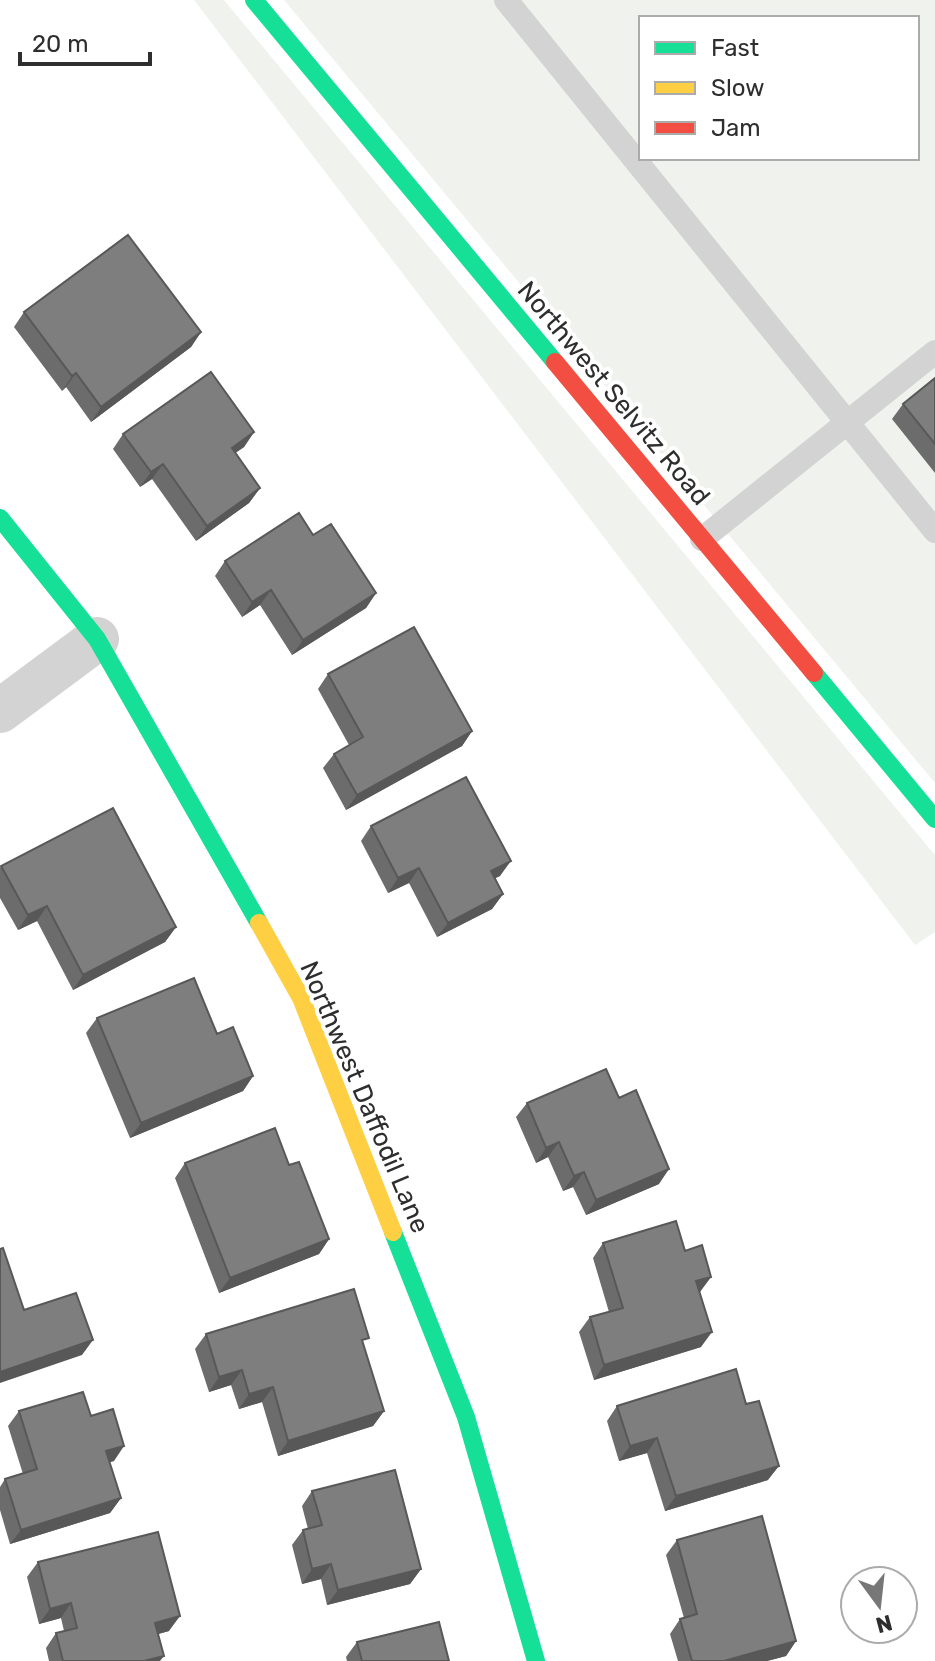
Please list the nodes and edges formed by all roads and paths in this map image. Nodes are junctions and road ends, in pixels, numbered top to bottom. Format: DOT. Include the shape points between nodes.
graph roads {
  1 [pos="254,0"];
  2 [pos="506,0"];
  3 [pos="935,352"];
  4 [pos="850,423"];
  5 [pos="0,518"];
  6 [pos="935,531"];
  7 [pos="702,539"];
  8 [pos="97,639"];
  9 [pos="0,711"];
  10 [pos="930,804"];
  11 [pos="536,1661"];
  1 -- 7 [label="street, Northwest Selvitz Road"];
  2 -- 4 [label="lane"];
  3 -- 4 [label="lane"];
  4 -- 6 [label="lane"];
  4 -- 7 [label="lane"];
  5 -- 8 [label="street, Northwest Daffodil Lane"];
  7 -- 10 [label="street, Northwest Selvitz Road"];
  8 -- 9 [label="street"];
  8 -- 11 [label="street, Northwest Daffodil Lane" via="301,998 466,1417"];
}
